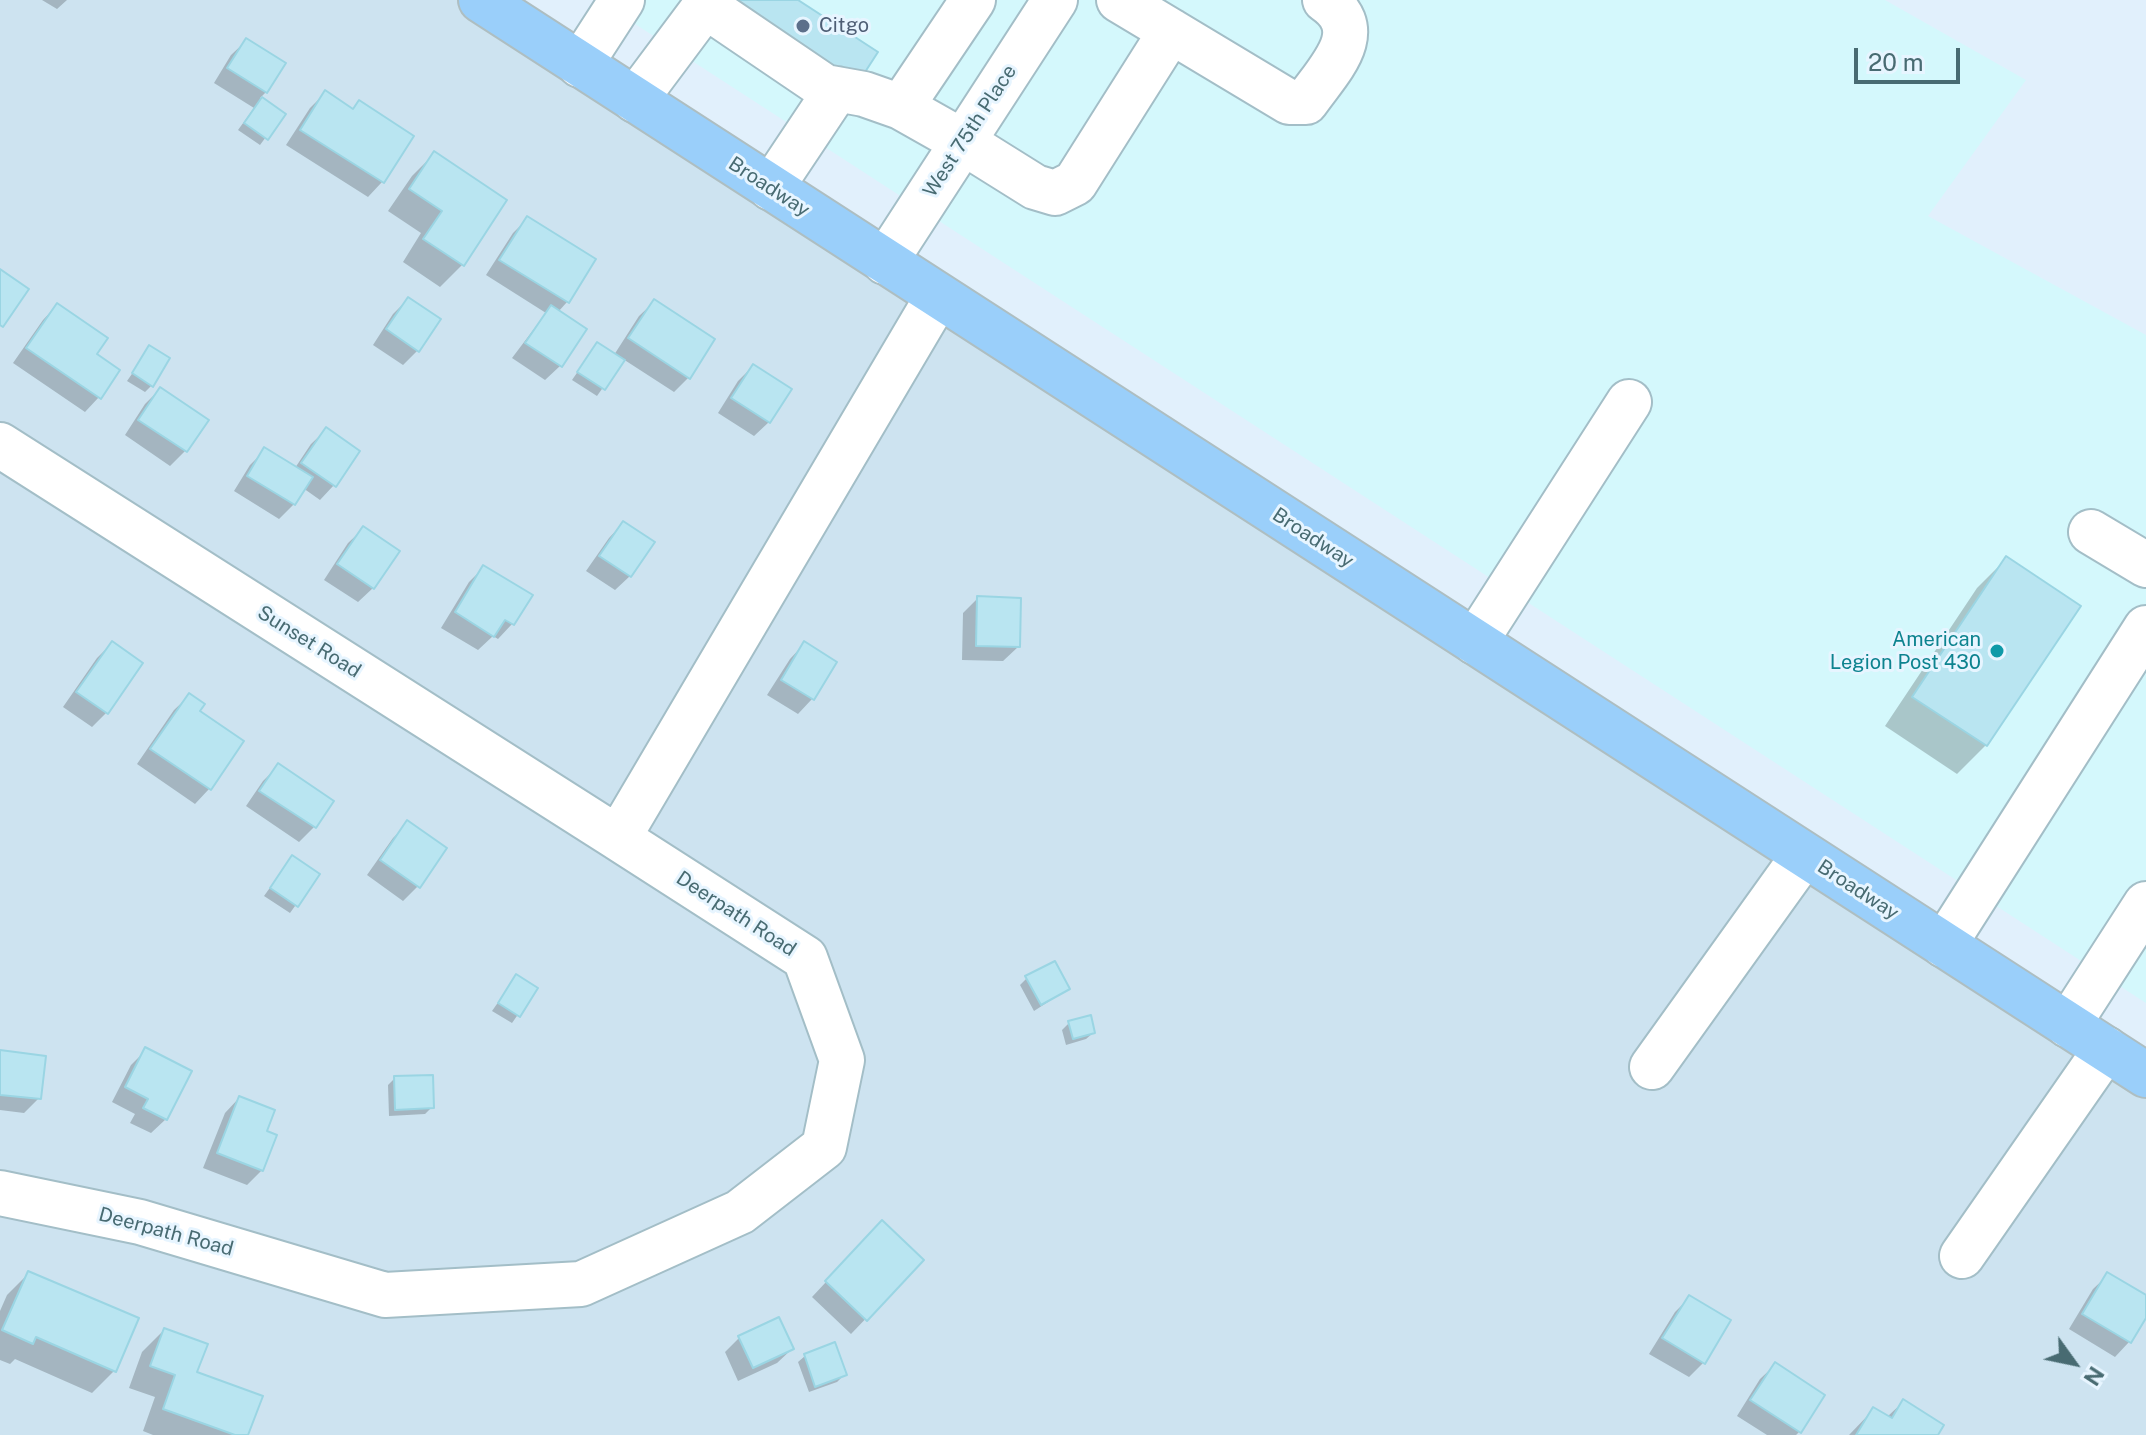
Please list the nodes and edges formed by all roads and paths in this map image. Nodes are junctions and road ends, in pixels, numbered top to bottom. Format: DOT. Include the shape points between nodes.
graph roads {
  1 [pos="622,0"];
  2 [pos="1055,0"];
  3 [pos="1119,0"];
  4 [pos="1325,0"];
  5 [pos="972,2"];
  6 [pos="490,3"];
  7 [pos="1171,31"];
  8 [pos="1027,43"];
  9 [pos="580,65"];
  10 [pos="837,89"];
  11 [pos="635,100"];
  12 [pos="901,107"];
  13 [pos="963,142"];
  14 [pos="771,188"];
  15 [pos="885,262"];
  16 [pos="938,296"];
  17 [pos="1629,402"];
  18 [pos="0,445"];
  19 [pos="2091,532"];
  20 [pos="2146,565"];
  21 [pos="2146,628"];
  22 [pos="1475,642"];
  23 [pos="618,838"];
  24 [pos="1804,855"];
  25 [pos="2146,904"];
  26 [pos="1944,945"];
  27 [pos="2068,1025"];
  28 [pos="2106,1049"];
  29 [pos="1652,1067"];
  30 [pos="2146,1075"];
  31 [pos="0,1193"];
  32 [pos="1962,1256"];
  1 -- 9 [label="street"];
  2 -- 8 [label="street, West 75th Place"];
  3 -- 7 [label="street"];
  4 -- 7 [label="street" via="1340,10 1348,26 1342,50 1306,102 1289,102"];
  5 -- 8 [label="street"];
  5 -- 12 [label="street"];
  6 -- 9 [label="main road, Broadway"];
  7 -- 13 [label="street" via="1075,183 1055,193 1035,187"];
  8 -- 13 [label="street, West 75th Place"];
  9 -- 11 [label="main road, Broadway"];
  10 -- 11 [label="street" via="825,87 703,9"];
  10 -- 12 [label="street"];
  10 -- 14 [label="street"];
  11 -- 14 [label="main road, Broadway"];
  12 -- 13 [label="street"];
  13 -- 15 [label="street, West 75th Place"];
  14 -- 15 [label="main road, Broadway"];
  15 -- 16 [label="main road, Broadway"];
  16 -- 22 [label="main road, Broadway"];
  16 -- 23 [label="street"];
  17 -- 22 [label="street"];
  18 -- 23 [label="street, Sunset Road"];
  19 -- 20 [label="street"];
  21 -- 26 [label="street"];
  22 -- 24 [label="main road, Broadway"];
  23 -- 31 [label="street, Deerpath Road" via="805,958 842,1060 824,1147 740,1212 581,1284 385,1295 140,1222"];
  24 -- 26 [label="main road, Broadway"];
  24 -- 29 [label="street"];
  25 -- 27 [label="street"];
  26 -- 27 [label="main road, Broadway"];
  27 -- 28 [label="main road, Broadway"];
  28 -- 30 [label="main road, Broadway"];
  28 -- 32 [label="street"];
}
